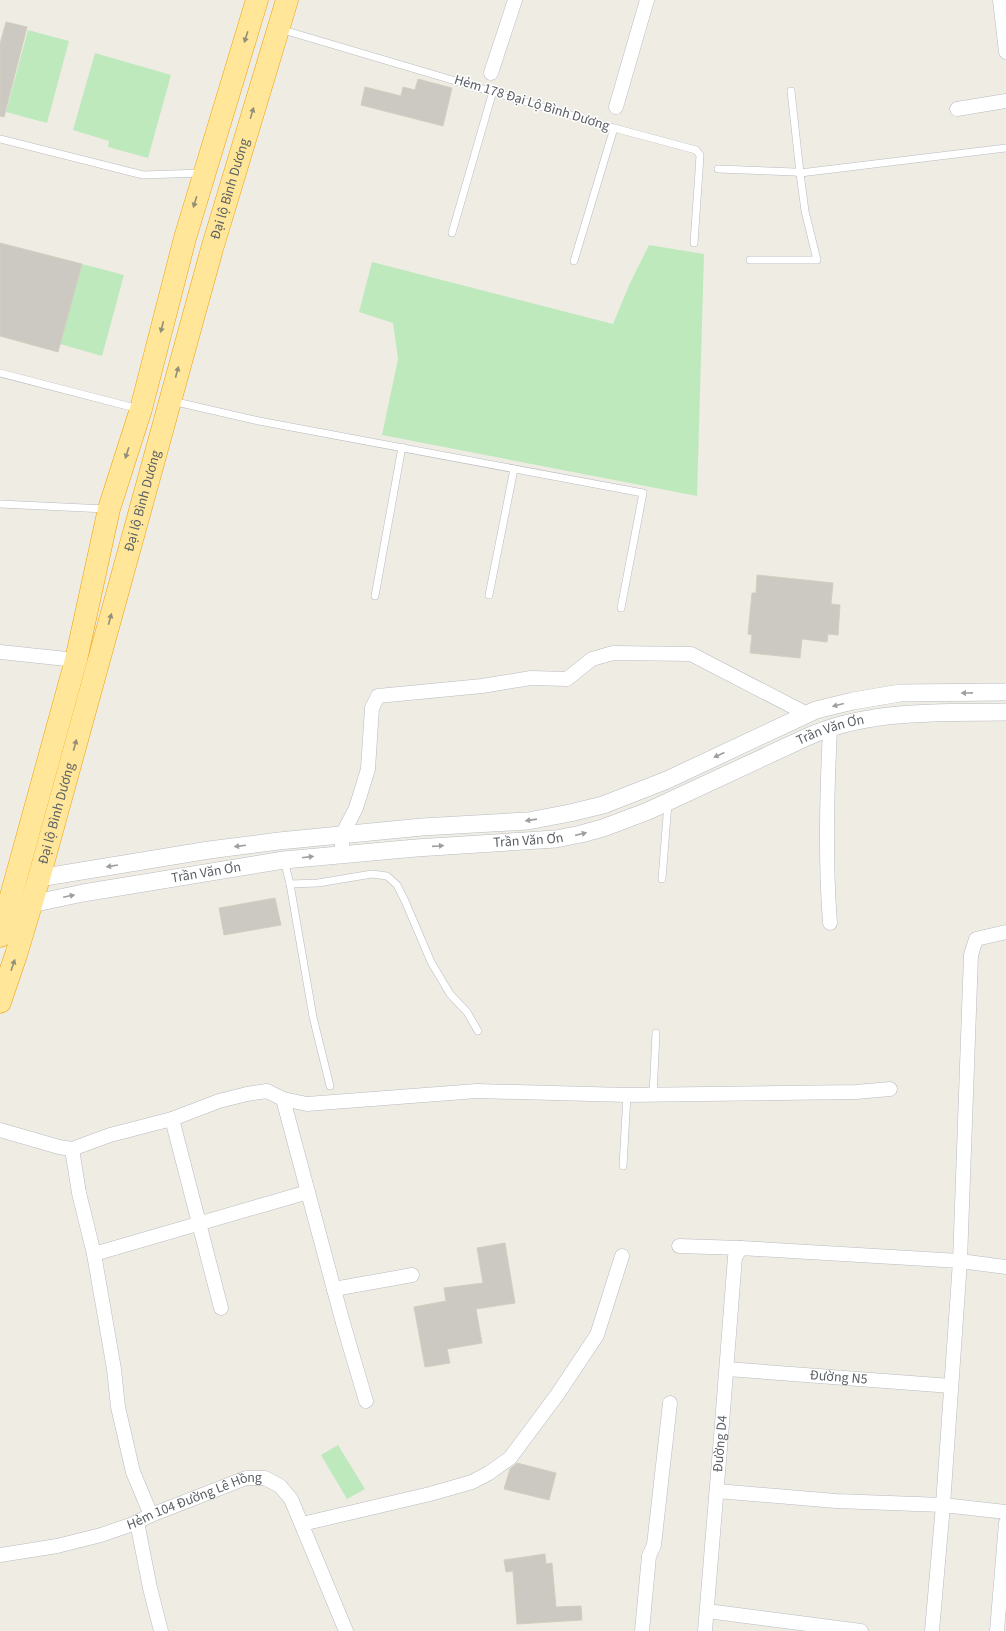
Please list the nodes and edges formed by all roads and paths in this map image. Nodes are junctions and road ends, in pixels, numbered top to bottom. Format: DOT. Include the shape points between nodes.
graph roads {
  1 [pos="257,0"];
  2 [pos="287,0"];
  3 [pos="514,0"];
  4 [pos="647,0"];
  5 [pos="1000,0"];
  6 [pos="278,29"];
  7 [pos="1006,52"];
  8 [pos="491,74"];
  9 [pos="791,91"];
  10 [pos="493,92"];
  11 [pos="1006,100"];
  12 [pos="616,107"];
  13 [pos="957,109"];
  14 [pos="614,128"];
  15 [pos="0,139"];
  16 [pos="1006,148"];
  17 [pos="718,169"];
  18 [pos="204,173"];
  19 [pos="800,173"];
  20 [pos="452,233"];
  21 [pos="694,243"];
  22 [pos="750,260"];
  23 [pos="574,261"];
  24 [pos="0,373"];
  25 [pos="170,400"];
  26 [pos="141,409"];
  27 [pos="402,447"];
  28 [pos="514,469"];
  29 [pos="0,504"];
  30 [pos="109,509"];
  31 [pos="489,595"];
  32 [pos="375,596"];
  33 [pos="621,608"];
  34 [pos="0,652"];
  35 [pos="76,660"];
  36 [pos="1006,692"];
  37 [pos="1006,712"];
  38 [pos="807,714"];
  39 [pos="830,728"];
  40 [pos="668,802"];
  41 [pos="342,835"];
  42 [pos="342,854"];
  43 [pos="284,860"];
  44 [pos="39,878"];
  45 [pos="662,878"];
  46 [pos="290,884"];
  47 [pos="31,904"];
  48 [pos="830,923"];
  49 [pos="1006,932"];
  50 [pos="0,936"];
  51 [pos="0,1002"];
  52 [pos="478,1031"];
  53 [pos="656,1032"];
  54 [pos="330,1086"];
  55 [pos="890,1089"];
  56 [pos="653,1094"];
  57 [pos="627,1095"];
  58 [pos="283,1099"];
  59 [pos="172,1119"];
  60 [pos="0,1130"];
  61 [pos="72,1149"];
  62 [pos="624,1166"];
  63 [pos="308,1192"];
  64 [pos="199,1224"];
  65 [pos="679,1246"];
  66 [pos="738,1252"];
  67 [pos="94,1254"];
  68 [pos="622,1256"];
  69 [pos="960,1261"];
  70 [pos="1006,1267"];
  71 [pos="412,1275"];
  72 [pos="334,1289"];
  73 [pos="221,1308"];
  74 [pos="727,1369"];
  75 [pos="951,1386"];
  76 [pos="366,1401"];
  77 [pos="670,1402"];
  78 [pos="717,1491"];
  79 [pos="943,1505"];
  80 [pos="1006,1512"];
  81 [pos="151,1515"];
  82 [pos="137,1522"];
  83 [pos="1006,1523"];
  84 [pos="302,1524"];
  85 [pos="0,1555"];
  86 [pos="707,1611"];
  87 [pos="161,1631"];
  88 [pos="346,1631"];
  89 [pos="642,1631"];
  90 [pos="705,1631"];
  91 [pos="861,1631"];
  92 [pos="932,1631"];
  93 [pos="997,1631"];
  1 -- 18 [label="highway, Đại lộ Bình Dương, one-way"];
  2 -- 6 [label="highway, Đại lộ Bình Dương"];
  3 -- 8 [label="street"];
  4 -- 12 [label="street"];
  5 -- 7 [label="street"];
  6 -- 10 [label="lane, Hẻm 178 Đại Lộ Bình Dương"];
  25 -- 6 [label="highway, Đại lộ Bình Dương, one-way"];
  9 -- 19 [label="lane"];
  10 -- 14 [label="lane, Hẻm 178 Đại Lộ Bình Dương"];
  10 -- 20 [label="lane"];
  11 -- 13 [label="street"];
  14 -- 21 [label="lane, Hẻm 178 Đại Lộ Bình Dương" via="696,150 700,155"];
  14 -- 23 [label="lane"];
  15 -- 18 [label="lane" via="143,175"];
  16 -- 19 [label="lane"];
  17 -- 19 [label="lane"];
  18 -- 26 [label="highway, Đại lộ Bình Dương, one-way" via="184,238"];
  19 -- 22 [label="lane" via="805,211 817,260"];
  24 -- 26 [label="lane"];
  25 -- 27 [label="lane" via="259,421"];
  44 -- 25 [label="highway, Đại lộ Bình Dương, one-way"];
  26 -- 30 [label="highway, Đại lộ Bình Dương, one-way"];
  27 -- 28 [label="lane"];
  27 -- 32 [label="lane"];
  28 -- 31 [label="lane"];
  28 -- 33 [label="lane" via="643,493"];
  29 -- 30 [label="lane"];
  30 -- 35 [label="highway, Đại lộ Bình Dương"];
  34 -- 35 [label="street"];
  35 -- 50 [label="highway, Đại lộ Bình Dương"];
  36 -- 38 [label="street, Trần Văn Ơn, one-way" via="900,693 853,701"];
  37 -- 39 [label="street, Trần Văn Ơn" via="899,715"];
  38 -- 41 [label="street, Trần Văn Ơn, one-way" via="667,780 603,806 528,821"];
  38 -- 41 [label="street" via="691,654 613,653 592,659 567,679 531,678 482,686 378,696 372,708 368,769 356,808"];
  39 -- 40 [label="street, Trần Văn Ơn"];
  39 -- 48 [label="street" via="826,827"];
  42 -- 40 [label="street, Trần Văn Ơn, one-way" via="556,839 609,826"];
  40 -- 45 [label="lane"];
  41 -- 42 [label="street"];
  41 -- 44 [label="street, Trần Văn Ơn, one-way" via="209,850"];
  43 -- 42 [label="street, Trần Văn Ơn, one-way"];
  43 -- 46 [label="lane"];
  47 -- 43 [label="street, Trần Văn Ơn, one-way" via="91,891"];
  44 -- 47 [label="highway, Đại lộ Bình Dương"];
  46 -- 52 [label="lane" via="318,883 372,874 387,876 397,885 431,962 450,994 467,1012"];
  46 -- 54 [label="lane" via="312,1010"];
  51 -- 47 [label="highway, Đại lộ Bình Dương, one-way"];
  49 -- 69 [label="street" via="976,939 970,955"];
  53 -- 56 [label="lane"];
  55 -- 56 [label="street" via="856,1092"];
  56 -- 57 [label="street"];
  57 -- 58 [label="street" via="477,1091 307,1104"];
  57 -- 62 [label="lane"];
  58 -- 59 [label="street" via="267,1091 247,1094 219,1101"];
  58 -- 63 [label="street"];
  59 -- 61 [label="street" via="110,1135"];
  59 -- 64 [label="street"];
  60 -- 61 [label="street"];
  61 -- 67 [label="street"];
  63 -- 64 [label="street"];
  63 -- 72 [label="street"];
  64 -- 67 [label="street"];
  64 -- 73 [label="street"];
  65 -- 66 [label="street"];
  66 -- 69 [label="street"];
  66 -- 74 [label="street, Đường D4"];
  67 -- 81 [label="street" via="118,1407 133,1472"];
  68 -- 84 [label="street" via="597,1335 510,1458 472,1482"];
  69 -- 70 [label="street"];
  69 -- 75 [label="street"];
  71 -- 72 [label="street"];
  72 -- 76 [label="street"];
  74 -- 75 [label="street, Đường N5"];
  74 -- 78 [label="street, Đường D4"];
  75 -- 79 [label="street"];
  77 -- 89 [label="street" via="654,1545 649,1556"];
  78 -- 79 [label="street" via="836,1501"];
  78 -- 86 [label="street, Đường D4"];
  79 -- 80 [label="street"];
  79 -- 92 [label="street"];
  81 -- 82 [label="street, Hẻm 104 Đường Lê Hồng"];
  81 -- 84 [label="street, Hẻm 104 Đường Lê Hồng" via="246,1478 265,1478 280,1486 291,1499"];
  82 -- 85 [label="street, Hẻm 104 Đường Lê Hồng" via="101,1535 57,1546"];
  82 -- 87 [label="street"];
  83 -- 93 [label="street"];
  84 -- 88 [label="street, Hẻm 104 Đường Lê Hồng"];
  86 -- 90 [label="street, Đường D4"];
  86 -- 91 [label="street"];
}
